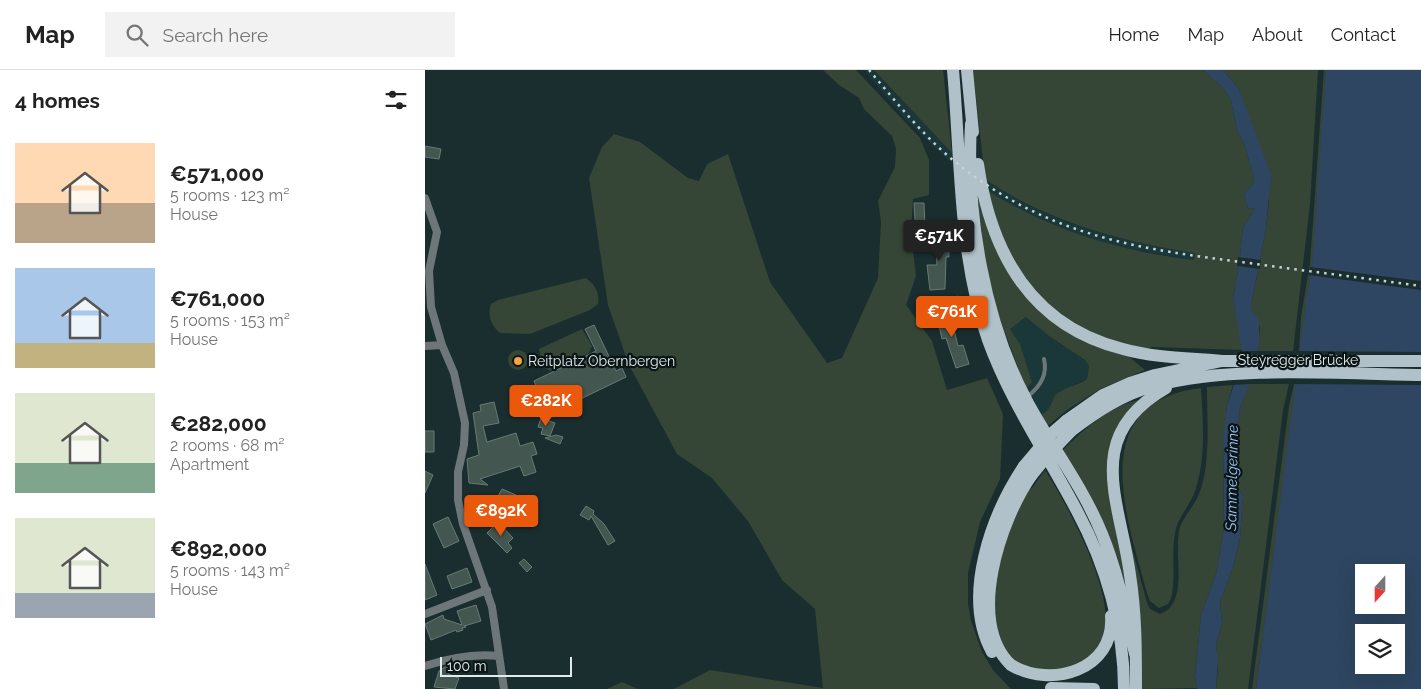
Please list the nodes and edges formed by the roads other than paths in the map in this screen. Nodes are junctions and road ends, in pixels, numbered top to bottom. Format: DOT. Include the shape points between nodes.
graph roads {
  1 [pos="953,70"];
  2 [pos="967,70"];
  3 [pos="971,124"];
  4 [pos="425,198"];
  5 [pos="442,345"];
  6 [pos="425,346"];
  7 [pos="1044,359"];
  8 [pos="1421,361"];
  9 [pos="1178,369"];
  10 [pos="1421,375"];
  11 [pos="1025,398"];
  12 [pos="1027,471"];
  13 [pos="1108,588"];
  14 [pos="487,590"];
  15 [pos="425,614"];
  16 [pos="1135,654"];
  17 [pos="499,656"];
  18 [pos="425,666"];
  19 [pos="504,689"];
  20 [pos="1094,689"];
  21 [pos="1124,689"];
  22 [pos="1136,689"];
  1 -- 13 [label="main road" via="966,244 982,320 1006,384 1077,512"];
  2 -- 3 [label="main road"];
  3 -- 9 [label="main road" via="993,228 1006,260 1031,295 1062,323 1085,336"];
  3 -- 11 [label="main road" via="971,167 985,286 998,336"];
  4 -- 5 [label="street" via="437,232 429,288"];
  5 -- 6 [label="street"];
  5 -- 14 [label="street" via="454,373 465,423 457,500"];
  7 -- 11 [label="lane" via="1045,370 1040,384"];
  8 -- 9 [label="main road, Steyregger Brücke" via="1222,361"];
  9 -- 10 [label="main road, Steyregger Brücke" via="1234,375"];
  9 -- 12 [label="main road, bridge" via="1143,378 1092,402 1068,426 1051,434"];
  9 -- 16 [label="main road" via="1133,412 1119,434 1113,461 1113,489 1135,607"];
  11 -- 16 [label="main road" via="1102,532 1113,563"];
  12 -- 13 [label="main road" via="1006,522 993,574 991,619 996,642 1005,658 1017,670 1043,681 1069,679 1087,670 1103,654 1110,635"];
  12 -- 20 [label="main road" via="1002,505 988,541 981,575 983,629 997,660 1023,682 1041,687"];
  13 -- 21 [label="main road" via="1119,629"];
  14 -- 15 [label="street"];
  14 -- 17 [label="street"];
  16 -- 22 [label="main road"];
  17 -- 18 [label="street" via="483,654"];
  17 -- 19 [label="street"];
}
